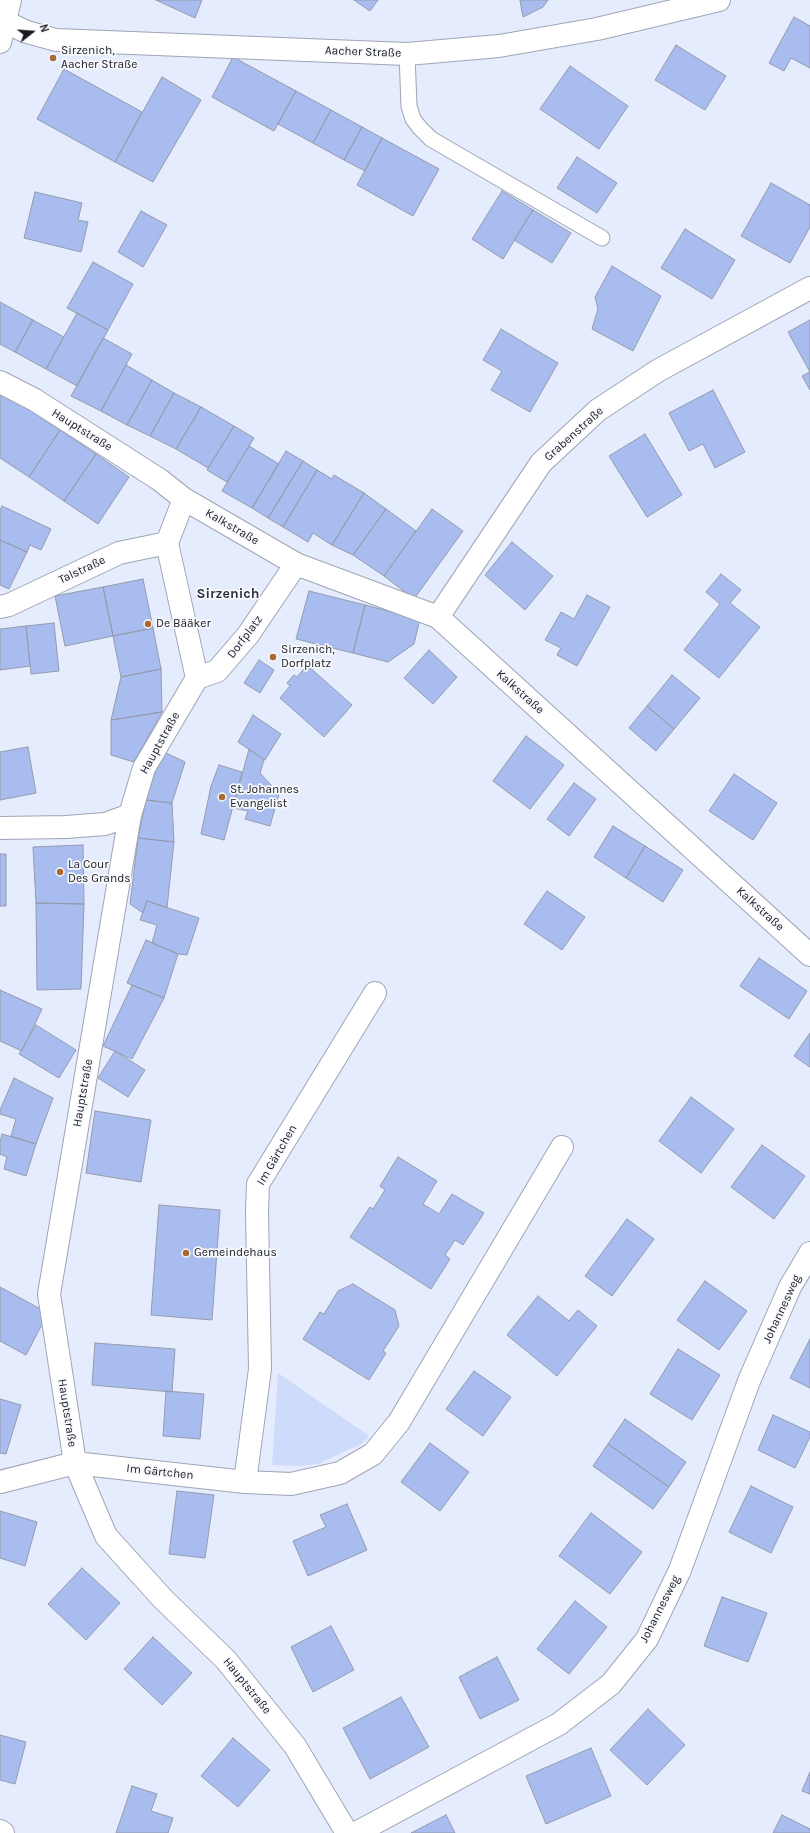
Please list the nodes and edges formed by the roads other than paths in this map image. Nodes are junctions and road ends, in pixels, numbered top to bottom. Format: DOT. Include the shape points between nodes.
graph roads {
  1 [pos="10,0"];
  2 [pos="719,0"];
  3 [pos="2,32"];
  4 [pos="407,54"];
  5 [pos="602,238"];
  6 [pos="810,288"];
  7 [pos="0,382"];
  8 [pos="184,499"];
  9 [pos="167,543"];
  10 [pos="296,564"];
  11 [pos="0,607"];
  12 [pos="438,617"];
  13 [pos="197,678"];
  14 [pos="130,815"];
  15 [pos="0,828"];
  16 [pos="810,955"];
  17 [pos="375,993"];
  18 [pos="562,1147"];
  19 [pos="810,1253"];
  20 [pos="75,1463"];
  21 [pos="0,1482"];
  22 [pos="245,1482"];
  23 [pos="0,1832"];
  24 [pos="3,1833"];
  25 [pos="347,1833"];
  26 [pos="356,1833"];
  1 -- 3 [label="street"];
  2 -- 4 [label="street, Aacher Straße" via="597,29 506,45"];
  3 -- 4 [label="street, Aacher Straße" via="27,32 56,40"];
  4 -- 5 [label="lane" via="409,106 413,119 420,128 432,139"];
  6 -- 12 [label="street, Grabenstraße" via="659,370 598,410 541,463"];
  7 -- 8 [label="street, Hauptstraße" via="35,400 160,480"];
  8 -- 9 [label="street"];
  8 -- 10 [label="street, Kalkstraße"];
  9 -- 11 [label="street, Talstraße" via="119,553"];
  9 -- 13 [label="street"];
  10 -- 12 [label="street, Kalkstraße"];
  10 -- 13 [label="street, Dorfplatz" via="248,635 217,671"];
  12 -- 16 [label="street, Kalkstraße"];
  13 -- 14 [label="street, Hauptstraße" via="144,768"];
  14 -- 15 [label="street" via="105,824"];
  14 -- 20 [label="street, Hauptstraße" via="49,1294"];
  17 -- 22 [label="street, Im Gärtchen" via="258,1184 260,1369"];
  18 -- 22 [label="street, Im Gärtchen" via="399,1422 373,1454 340,1473 291,1484"];
  19 -- 26 [label="street, Johannesweg" via="790,1287 750,1381 680,1570 647,1639 611,1684 559,1724"];
  20 -- 21 [label="street"];
  20 -- 22 [label="street, Im Gärtchen"];
  20 -- 25 [label="street, Hauptstraße" via="106,1536 163,1599 226,1660 295,1746"];
  23 -- 24 [label="street"];
}
